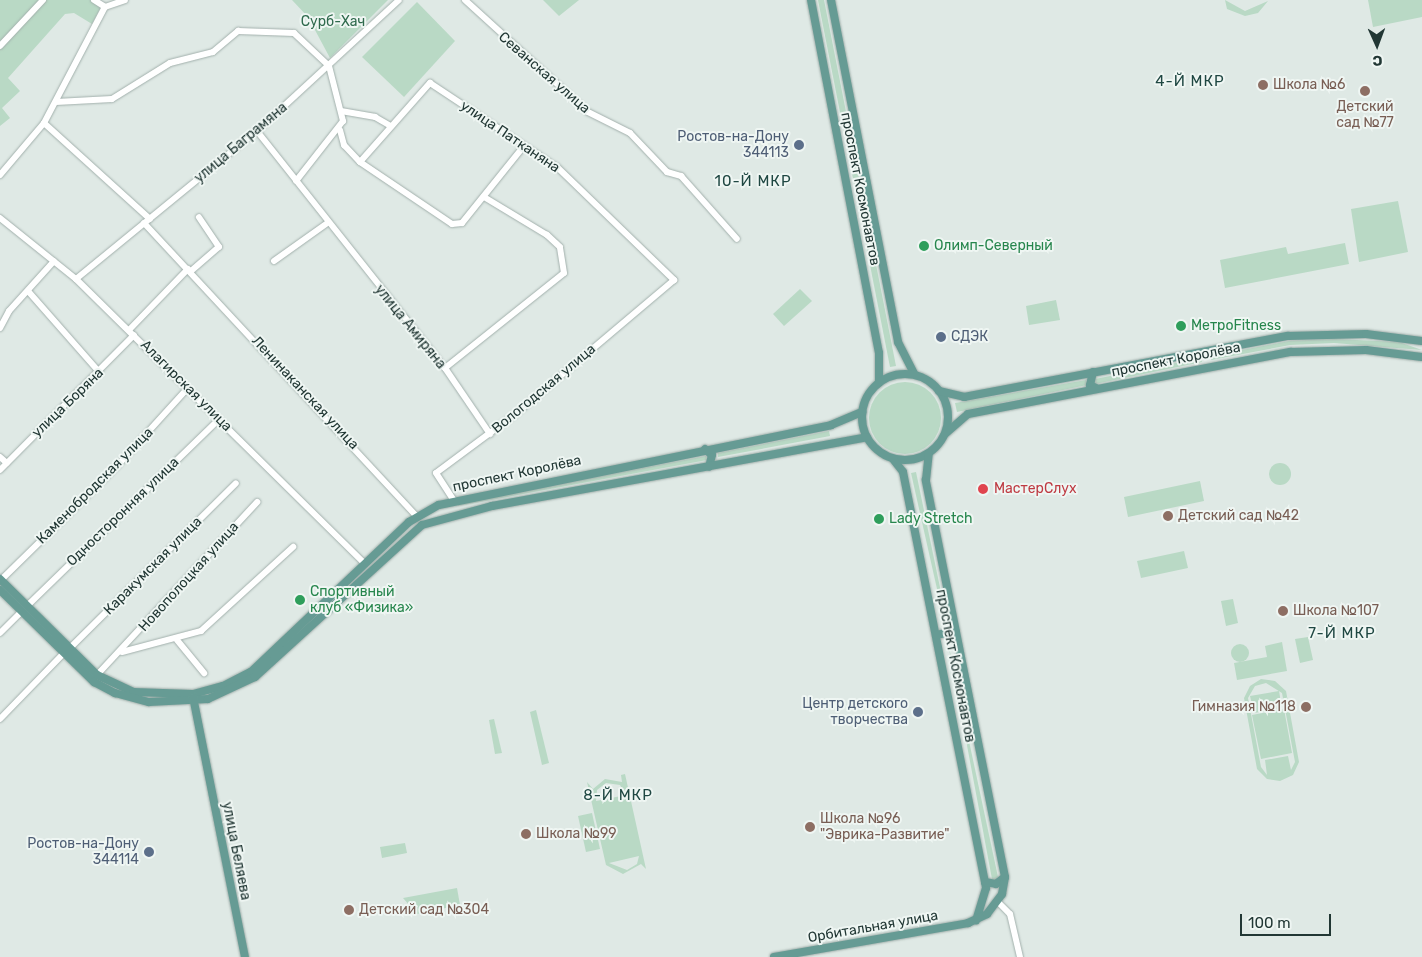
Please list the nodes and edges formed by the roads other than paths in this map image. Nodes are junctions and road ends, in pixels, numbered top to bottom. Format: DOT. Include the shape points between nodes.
graph roads {
  1 [pos="43,0"];
  2 [pos="94,0"];
  3 [pos="125,0"];
  4 [pos="399,0"];
  5 [pos="464,0"];
  6 [pos="811,0"];
  7 [pos="831,0"];
  8 [pos="105,7"];
  9 [pos="0,46"];
  10 [pos="329,66"];
  11 [pos="56,102"];
  12 [pos="341,111"];
  13 [pos="44,123"];
  14 [pos="389,125"];
  15 [pos="340,130"];
  16 [pos="257,132"];
  17 [pos="523,147"];
  18 [pos="360,162"];
  19 [pos="0,176"];
  20 [pos="296,181"];
  21 [pos="484,197"];
  22 [pos="199,217"];
  23 [pos="0,218"];
  24 [pos="147,221"];
  25 [pos="326,224"];
  26 [pos="737,240"];
  27 [pos="54,261"];
  28 [pos="274,261"];
  29 [pos="189,270"];
  30 [pos="76,279"];
  31 [pos="674,280"];
  32 [pos="28,291"];
  33 [pos="0,328"];
  34 [pos="132,333"];
  35 [pos="1422,340"];
  36 [pos="1198,352"];
  37 [pos="1422,357"];
  38 [pos="444,368"];
  39 [pos="1202,368"];
  40 [pos="1093,372"];
  41 [pos="100,373"];
  42 [pos="914,374"];
  43 [pos="879,382"];
  44 [pos="1096,388"];
  45 [pos="187,389"];
  46 [pos="939,391"];
  47 [pos="862,412"];
  48 [pos="219,419"];
  49 [pos="490,434"];
  50 [pos="945,434"];
  51 [pos="867,437"];
  52 [pos="706,450"];
  53 [pos="929,453"];
  54 [pos="0,456"];
  55 [pos="893,458"];
  56 [pos="7,463"];
  57 [pos="709,467"];
  58 [pos="0,470"];
  59 [pos="236,483"];
  60 [pos="453,499"];
  61 [pos="257,502"];
  62 [pos="458,513"];
  63 [pos="416,516"];
  64 [pos="293,547"];
  65 [pos="364,563"];
  66 [pos="0,580"];
  67 [pos="0,590"];
  68 [pos="24,609"];
  69 [pos="956,631"];
  70 [pos="0,633"];
  71 [pos="936,635"];
  72 [pos="177,640"];
  73 [pos="66,652"];
  74 [pos="122,652"];
  75 [pos="204,673"];
  76 [pos="97,675"];
  77 [pos="149,698"];
  78 [pos="193,698"];
  79 [pos="0,719"];
  80 [pos="1004,877"];
  81 [pos="985,882"];
  82 [pos="998,902"];
  83 [pos="976,920"];
  84 [pos="245,957"];
  85 [pos="774,957"];
  86 [pos="1020,957"];
  1 -- 9 [label="street"];
  2 -- 8 [label="street"];
  3 -- 8 [label="street"];
  4 -- 10 [label="street, улица Баграмяна"];
  5 -- 26 [label="street, Севанская улица" via="588,112 630,133 667,172 681,176"];
  6 -- 43 [label="main road, проспект Космонавтов" via="879,353"];
  7 -- 42 [label="main road, проспект Космонавтов" via="898,342"];
  8 -- 11 [label="street"];
  10 -- 11 [label="street" via="294,33 244,30 213,52 170,63 112,99"];
  10 -- 12 [label="street"];
  10 -- 16 [label="street, улица Баграмяна"];
  11 -- 13 [label="street"];
  12 -- 14 [label="street" via="375,116"];
  12 -- 15 [label="street"];
  13 -- 19 [label="street"];
  13 -- 24 [label="street, Ленинаканская улица"];
  14 -- 17 [label="street, улица Патканяна" via="430,83"];
  14 -- 18 [label="street"];
  15 -- 18 [label="street" via="344,145"];
  15 -- 20 [label="street"];
  16 -- 20 [label="street, улица Амиряна"];
  16 -- 24 [label="street, улица Баграмяна"];
  17 -- 21 [label="street"];
  17 -- 31 [label="street, улица Патканяна" via="557,167"];
  18 -- 21 [label="street" via="452,224 462,223"];
  20 -- 25 [label="street, улица Амиряна"];
  21 -- 38 [label="street" via="548,235 560,247 564,273"];
  22 -- 29 [label="street" via="219,247"];
  23 -- 27 [label="street, Алагирская улица"];
  24 -- 29 [label="street, Ленинаканская улица"];
  24 -- 30 [label="street, улица Баграмяна"];
  25 -- 28 [label="street"];
  25 -- 38 [label="street, улица Амиряна"];
  27 -- 30 [label="street, Алагирская улица"];
  27 -- 32 [label="street"];
  29 -- 34 [label="street, улица Боряна"];
  29 -- 63 [label="street, Ленинаканская улица"];
  30 -- 34 [label="street, Алагирская улица"];
  31 -- 49 [label="street, Вологодская улица"];
  32 -- 33 [label="street"];
  32 -- 41 [label="street"];
  34 -- 41 [label="street, улица Боряна"];
  34 -- 45 [label="street, Алагирская улица"];
  35 -- 36 [label="main road, проспект Королёва" via="1333,333 1288,336"];
  36 -- 39 [label="main road" via="1206,356"];
  36 -- 40 [label="main road, проспект Королёва"];
  37 -- 39 [label="main road, проспект Королёва" via="1334,350 1291,352"];
  38 -- 49 [label="street, улица Амиряна"];
  39 -- 44 [label="main road, проспект Королёва"];
  40 -- 44 [label="main road" via="1090,385"];
  40 -- 46 [label="main road, проспект Королёва" via="964,397"];
  41 -- 56 [label="street, улица Боряна"];
  42 -- 43 [label="main road" via="895,375"];
  42 -- 46 [label="main road"];
  43 -- 47 [label="main road" via="869,392"];
  44 -- 50 [label="main road, проспект Королёва" via="968,414"];
  45 -- 48 [label="street, Алагирская улица"];
  45 -- 66 [label="street, Каменобродская улица" via="125,458"];
  46 -- 50 [label="main road" via="947,408"];
  47 -- 51 [label="main road"];
  47 -- 52 [label="main road, проспект Королёва" via="830,425"];
  48 -- 65 [label="street, Алагирская улица"];
  48 -- 68 [label="street, Односторонняя улица"];
  49 -- 60 [label="street, Вологодская улица" via="436,473"];
  50 -- 53 [label="main road"];
  51 -- 55 [label="main road"];
  51 -- 57 [label="main road, проспект Королёва"];
  52 -- 57 [label="main road" via="712,455"];
  52 -- 60 [label="main road, проспект Королёва"];
  53 -- 55 [label="main road"];
  53 -- 69 [label="main road, проспект Космонавтов" via="926,480"];
  54 -- 56 [label="street"];
  55 -- 71 [label="main road, проспект Космонавтов" via="903,472"];
  56 -- 58 [label="street, улица Боряна"];
  57 -- 62 [label="main road, проспект Королёва"];
  59 -- 73 [label="street, Каракумская улица"];
  60 -- 62 [label="main road"];
  60 -- 63 [label="main road, проспект Королёва"];
  61 -- 74 [label="street, Новополоцкая улица"];
  62 -- 78 [label="main road, проспект Королёва" via="408,533 255,677 224,694"];
  63 -- 65 [label="main road, проспект Королёва"];
  64 -- 72 [label="street, Новополоцкая улица" via="201,631"];
  65 -- 78 [label="main road, проспект Королёва" via="251,672"];
  66 -- 68 [label="main road"];
  67 -- 68 [label="main road"];
  68 -- 70 [label="street, Односторонняя улица"];
  68 -- 73 [label="main road"];
  69 -- 71 [label="main road"];
  69 -- 80 [label="main road, проспект Космонавтов"];
  71 -- 81 [label="main road, проспект Космонавтов"];
  72 -- 74 [label="street, Новополоцкая улица"];
  72 -- 75 [label="street"];
  73 -- 76 [label="main road"];
  73 -- 77 [label="main road" via="94,682 115,694"];
  73 -- 79 [label="street, Каракумская улица"];
  74 -- 76 [label="street, Новополоцкая улица"];
  76 -- 77 [label="main road"];
  77 -- 78 [label="main road, проспект Королёва"];
  78 -- 84 [label="main road, улица Беляева"];
  80 -- 81 [label="main road" via="996,884"];
  80 -- 82 [label="main road, проспект Космонавтов"];
  81 -- 83 [label="main road, проспект Космонавтов" via="984,905"];
  82 -- 83 [label="main road"];
  82 -- 86 [label="street" via="1010,914"];
  83 -- 85 [label="main road, Орбитальная улица"];
}
